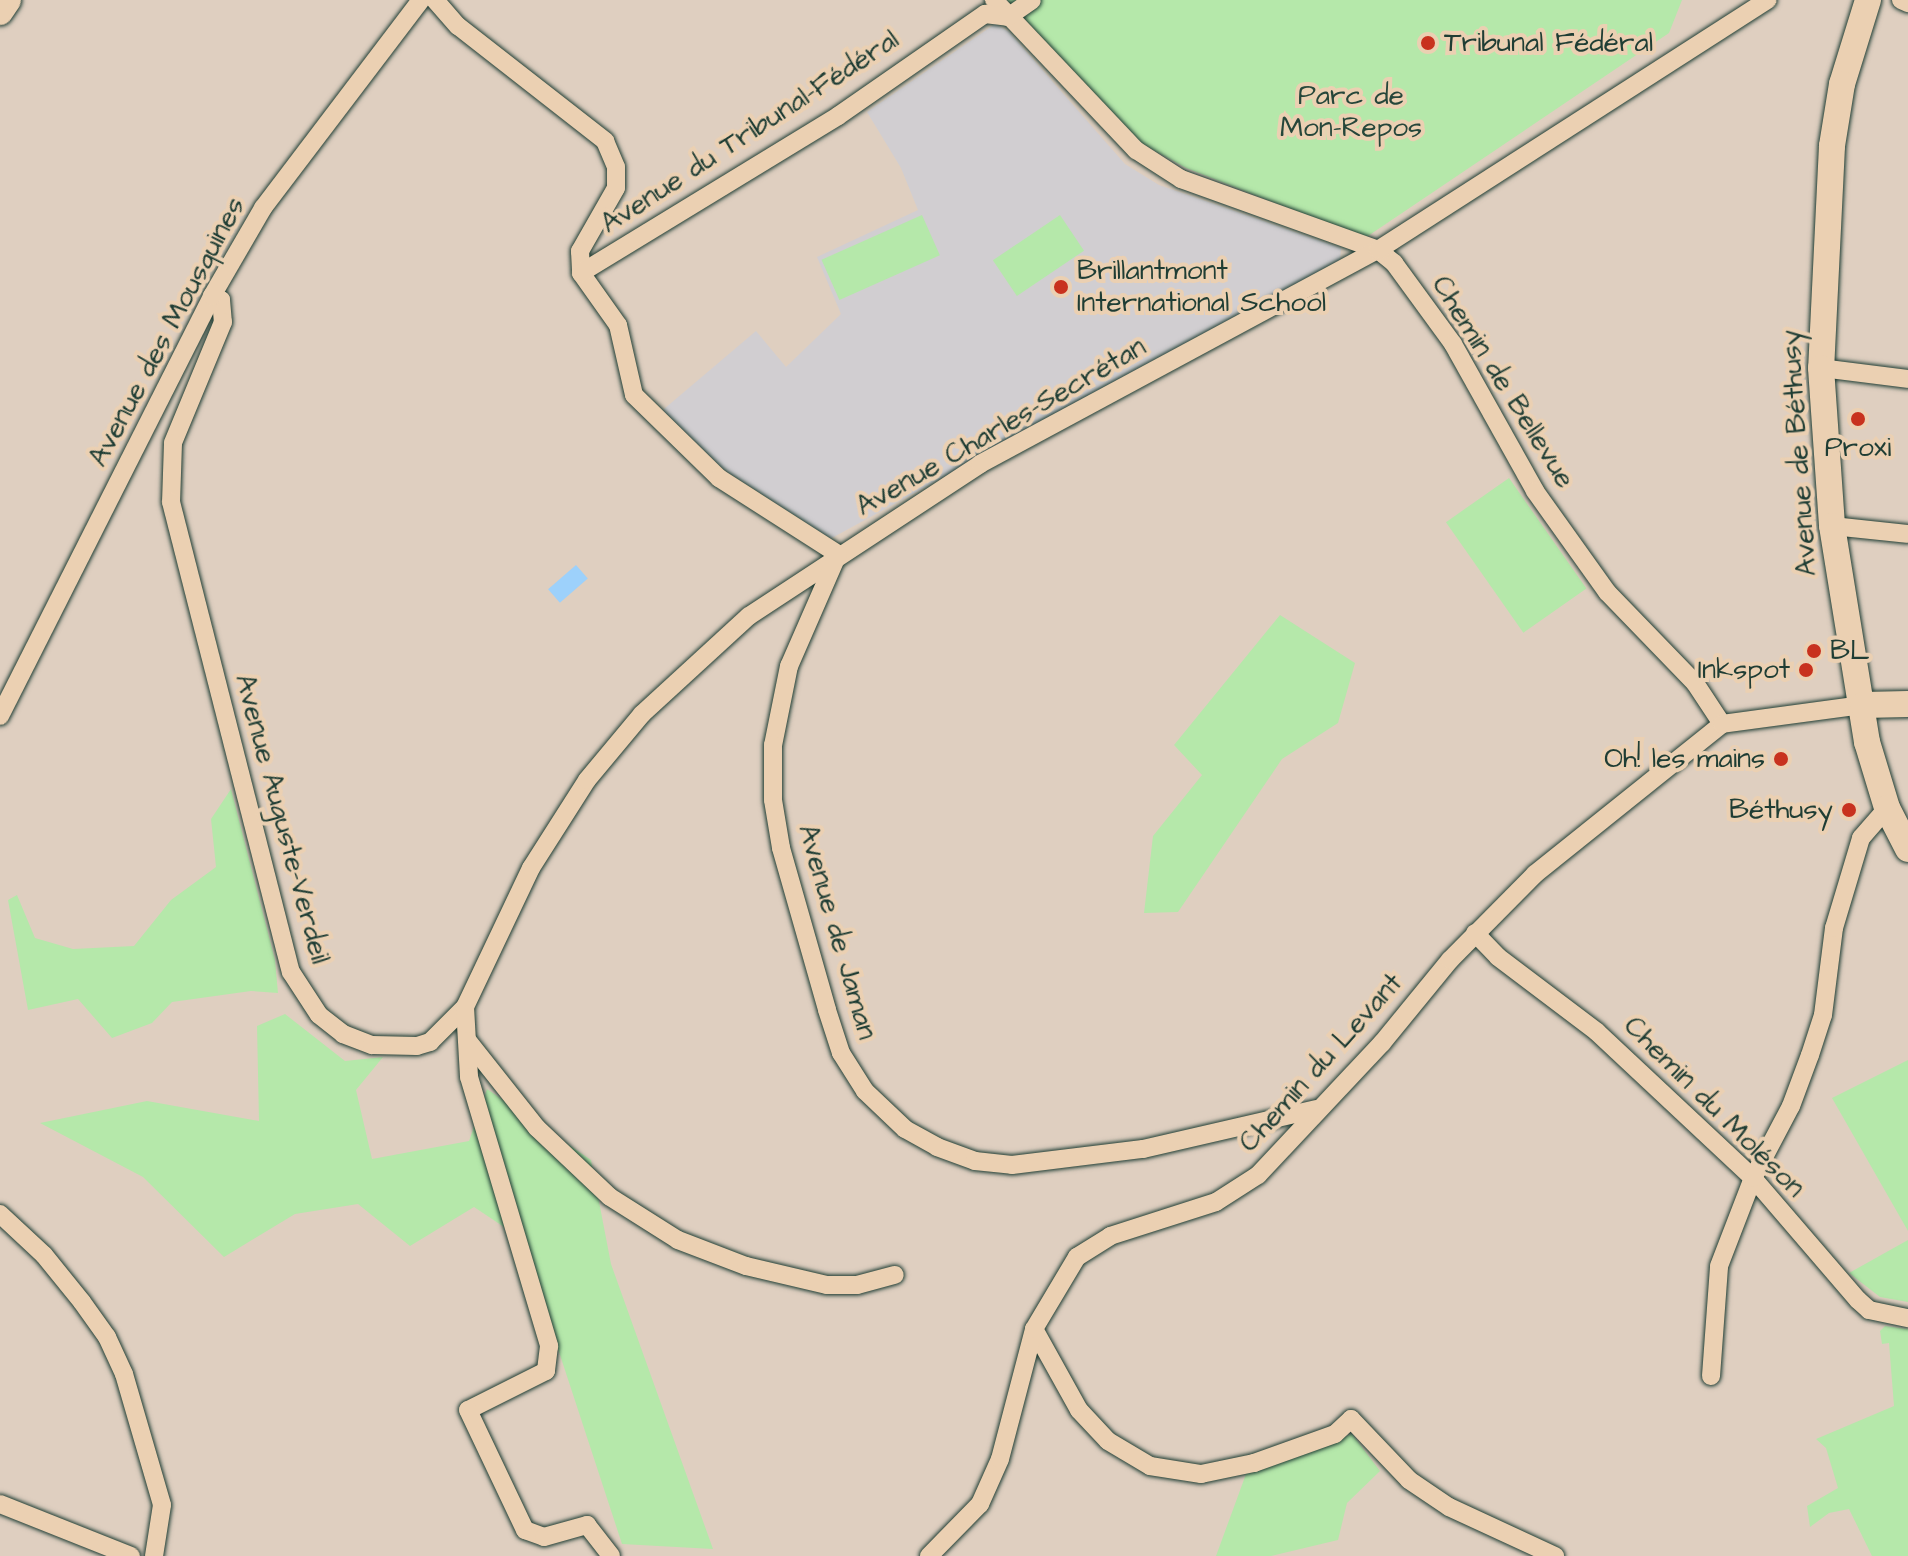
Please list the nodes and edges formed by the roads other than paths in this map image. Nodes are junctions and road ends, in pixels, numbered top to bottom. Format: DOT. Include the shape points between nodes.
graph roads {
  1 [pos="8,0"];
  2 [pos="421,0"];
  3 [pos="435,0"];
  4 [pos="994,0"];
  5 [pos="1032,0"];
  6 [pos="1768,0"];
  7 [pos="1868,0"];
  8 [pos="1901,0"];
  9 [pos="1908,3"];
  10 [pos="0,12"];
  11 [pos="1008,17"];
  12 [pos="1378,250"];
  13 [pos="581,273"];
  14 [pos="212,296"];
  15 [pos="1821,368"];
  16 [pos="1908,379"];
  17 [pos="1832,526"];
  18 [pos="1908,534"];
  19 [pos="838,554"];
  20 [pos="1908,704"];
  21 [pos="1863,705"];
  22 [pos="0,716"];
  23 [pos="1722,724"];
  24 [pos="1887,808"];
  25 [pos="1908,849"];
  26 [pos="1475,933"];
  27 [pos="465,1007"];
  28 [pos="446,1027"];
  29 [pos="467,1040"];
  30 [pos="1316,1109"];
  31 [pos="1753,1178"];
  32 [pos="0,1214"];
  33 [pos="895,1275"];
  34 [pos="1908,1318"];
  35 [pos="1034,1329"];
  36 [pos="1711,1376"];
  37 [pos="0,1504"];
  38 [pos="131,1556"];
  39 [pos="154,1556"];
  40 [pos="611,1556"];
  41 [pos="929,1556"];
  42 [pos="1555,1556"];
  1 -- 10 [label="street"];
  2 -- 14 [label="street, Avenue des Mousquines" via="263,208"];
  3 -- 13 [label="street" via="458,26 605,141 616,167 616,188 580,251"];
  4 -- 11 [label="street, Chemin de Bellevue"];
  5 -- 11 [label="street, Avenue du Tribunal-Fédéral"];
  6 -- 12 [label="street, Avenue Charles-Secrétan"];
  7 -- 15 [label="street, Avenue de Béthusy" via="1842,84 1832,146"];
  8 -- 9 [label="street"];
  11 -- 12 [label="street, Chemin de Bellevue" via="1136,150 1181,179"];
  11 -- 13 [label="street, Avenue du Tribunal-Fédéral" via="985,14 838,116"];
  12 -- 19 [label="street, Avenue Charles-Secrétan" via="980,464"];
  12 -- 23 [label="street, Chemin de Bellevue" via="1394,263 1453,344 1535,491 1607,592 1695,683"];
  13 -- 19 [label="street" via="618,325 634,395 719,478"];
  14 -- 22 [label="street, Avenue des Mousquines"];
  14 -- 28 [label="street, Avenue Auguste-Verdeil" via="221,300 223,322 173,443 171,502 291,972 319,1015 359,1040 417,1046"];
  15 -- 16 [label="street"];
  15 -- 17 [label="street, Avenue de Béthusy"];
  17 -- 18 [label="street"];
  17 -- 21 [label="street, Avenue de Béthusy"];
  19 -- 27 [label="street, Avenue Charles-Secrétan" via="749,616 683,673 587,780 531,868"];
  19 -- 30 [label="street, Avenue de Jaman" via="789,666 773,745 773,800 781,848 841,1053 865,1091 905,1129 937,1147 975,1161 1012,1165 1143,1149"];
  20 -- 21 [label="street"];
  21 -- 23 [label="street"];
  21 -- 24 [label="street, Avenue de Béthusy" via="1871,762"];
  23 -- 26 [label="street, Chemin du Levant" via="1535,874"];
  24 -- 25 [label="street, Avenue de Béthusy"];
  24 -- 31 [label="street" via="1861,838 1834,928 1823,1015 1791,1106"];
  26 -- 30 [label="street, Chemin du Levant" via="1382,1043"];
  26 -- 31 [label="street, Chemin du Moléson" via="1498,957 1597,1032"];
  27 -- 28 [label="street, Avenue Charles-Secrétan"];
  27 -- 29 [label="street"];
  28 -- 29 [label="street"];
  29 -- 33 [label="street" via="558,1148 610,1197 678,1240 746,1266 827,1285 857,1285"];
  29 -- 40 [label="street" via="469,1077 549,1346 546,1371 468,1410 525,1530 544,1537 587,1525"];
  30 -- 35 [label="street, Chemin du Levant" via="1295,1139 1242,1188 1216,1202 1110,1236 1077,1257"];
  31 -- 34 [label="street, Chemin du Moléson" via="1869,1310"];
  31 -- 36 [label="street" via="1719,1266"];
  32 -- 39 [label="street" via="44,1255 82,1302 124,1374 162,1505"];
  35 -- 41 [label="street, Chemin du Levant" via="1000,1459 980,1504"];
  35 -- 42 [label="street" via="1079,1410 1108,1441 1150,1466 1201,1474 1254,1463 1335,1434 1351,1419 1409,1480 1449,1507"];
  37 -- 38 [label="street"];
}
